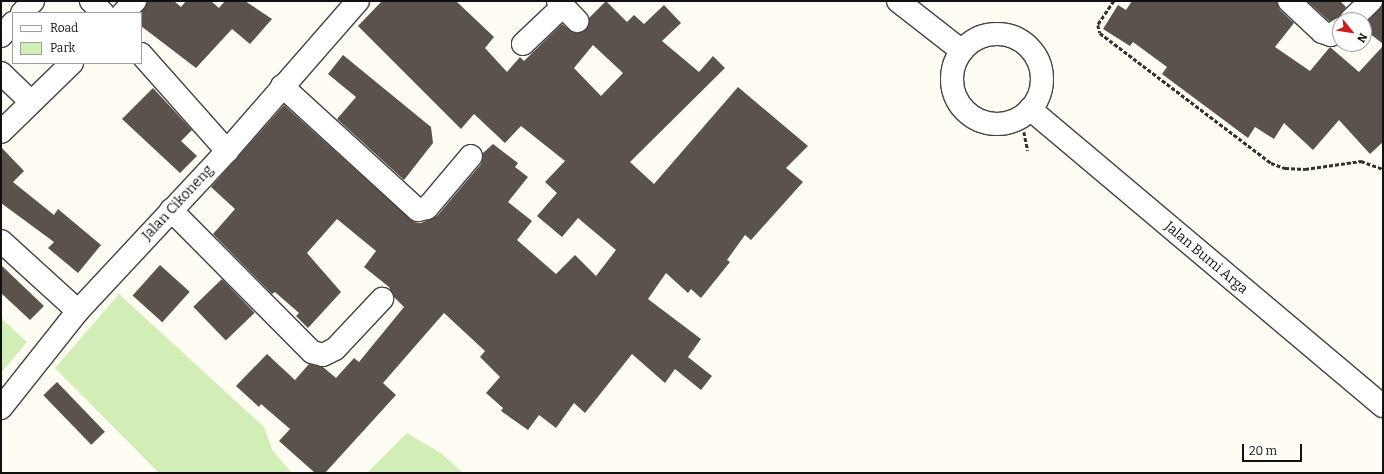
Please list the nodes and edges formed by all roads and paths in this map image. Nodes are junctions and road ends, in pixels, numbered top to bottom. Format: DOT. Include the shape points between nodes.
graph roads {
  1 [pos="33,1"];
  2 [pos="91,1"];
  3 [pos="135,1"];
  4 [pos="358,1"];
  5 [pos="898,1"];
  6 [pos="1114,1"];
  7 [pos="1289,1"];
  8 [pos="1371,1"];
  9 [pos="566,9"];
  10 [pos="23,12"];
  11 [pos="102,12"];
  12 [pos="124,12"];
  13 [pos="1359,12"];
  14 [pos="12,24"];
  15 [pos="1332,34"];
  16 [pos="1,36"];
  17 [pos="523,44"];
  18 [pos="962,51"];
  19 [pos="142,55"];
  20 [pos="71,64"];
  21 [pos="1,73"];
  22 [pos="282,86"];
  23 [pos="31,102"];
  24 [pos="1030,109"];
  25 [pos="1,132"];
  26 [pos="226,150"];
  27 [pos="471,156"];
  28 [pos="1383,168"];
  29 [pos="171,210"];
  30 [pos="1,241"];
  31 [pos="382,299"];
  32 [pos="78,311"];
  33 [pos="1383,406"];
  34 [pos="1,408"];
  1 -- 10 [label="street"];
  2 -- 11 [label="street"];
  3 -- 12 [label="street"];
  4 -- 22 [label="street, Jalan Cikoneng"];
  5 -- 18 [label="street"];
  6 -- 28 [label="path" via="1098,25 1100,33 1271,164 1305,169 1361,161"];
  7 -- 15 [label="street" via="1322,32"];
  8 -- 13 [label="street"];
  9 -- 17 [label="street"];
  14 -- 16 [label="street"];
  18 -- 24 [label="street" via="952,72 952,87 957,101 966,113 992,124 1007,123 1021,117"];
  18 -- 24 [label="street" via="977,38 991,34 1012,37 1031,49 1042,75 1041,90"];
  19 -- 26 [label="street"];
  20 -- 23 [label="street"];
  21 -- 23 [label="street"];
  22 -- 26 [label="street, Jalan Cikoneng"];
  22 -- 27 [label="street" via="418,210 427,208"];
  23 -- 25 [label="street"];
  24 -- 33 [label="street, Jalan Bumi Arga"];
  26 -- 29 [label="street, Jalan Cikoneng"];
  29 -- 31 [label="street" via="312,352 323,355 335,349"];
  29 -- 32 [label="street, Jalan Cikoneng"];
  30 -- 32 [label="street"];
  32 -- 34 [label="street, Jalan Cikoneng"];
}
